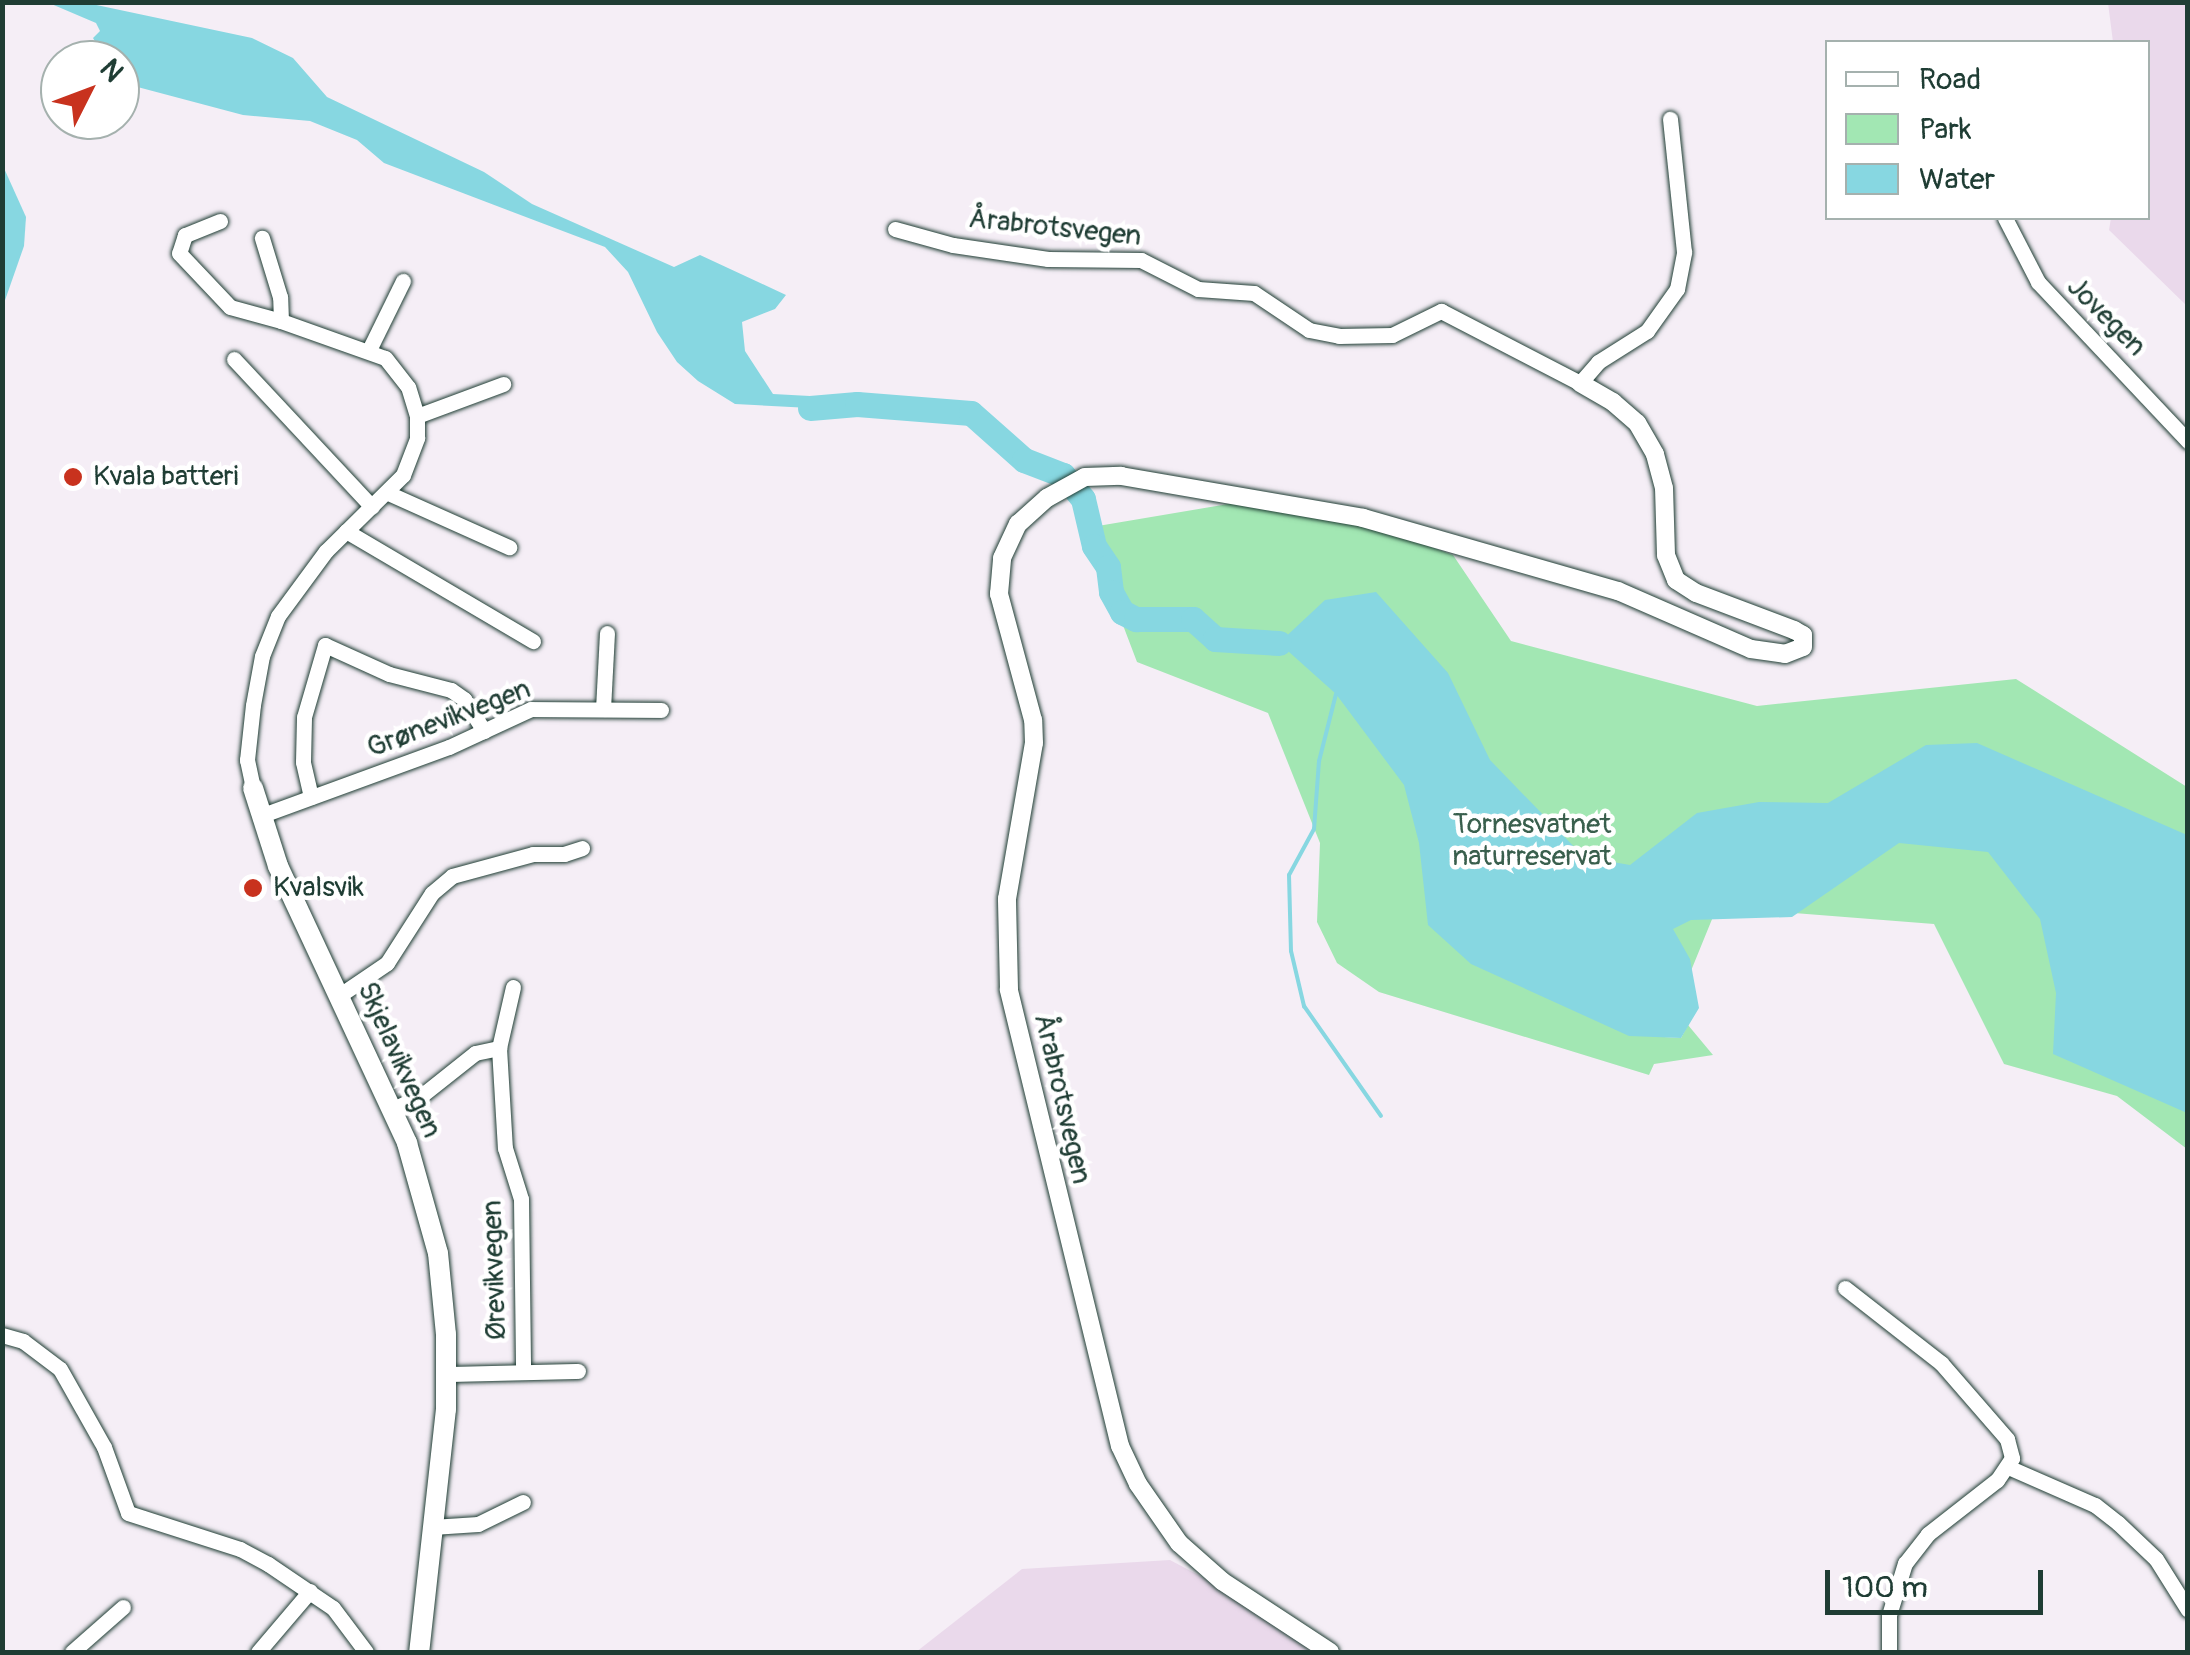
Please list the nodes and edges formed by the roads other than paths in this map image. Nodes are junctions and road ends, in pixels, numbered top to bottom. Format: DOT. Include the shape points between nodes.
graph roads {
  1 [pos="1670,119"];
  2 [pos="2005,220"];
  3 [pos="220,221"];
  4 [pos="894,230"];
  5 [pos="262,238"];
  6 [pos="403,280"];
  7 [pos="281,321"];
  8 [pos="369,350"];
  9 [pos="234,360"];
  10 [pos="1580,383"];
  11 [pos="503,384"];
  12 [pos="418,416"];
  13 [pos="2188,441"];
  14 [pos="388,493"];
  15 [pos="372,508"];
  16 [pos="346,531"];
  17 [pos="509,546"];
  18 [pos="607,633"];
  19 [pos="534,641"];
  20 [pos="603,708"];
  21 [pos="661,710"];
  22 [pos="484,732"];
  23 [pos="253,788"];
  24 [pos="311,796"];
  25 [pos="260,816"];
  26 [pos="582,848"];
  27 [pos="513,987"];
  28 [pos="340,996"];
  29 [pos="499,1048"];
  30 [pos="394,1109"];
  31 [pos="1844,1288"];
  32 [pos="2,1335"];
  33 [pos="523,1371"];
  34 [pos="578,1371"];
  35 [pos="447,1374"];
  36 [pos="2008,1468"];
  37 [pos="522,1502"];
  38 [pos="432,1527"];
  39 [pos="310,1590"];
  40 [pos="124,1606"];
  41 [pos="2188,1610"];
  42 [pos="72,1652"];
  43 [pos="258,1652"];
  44 [pos="366,1652"];
  45 [pos="419,1652"];
  46 [pos="1330,1652"];
  47 [pos="1889,1652"];
  1 -- 10 [label="street" via="1684,252 1677,289 1646,330 1598,362"];
  2 -- 13 [label="street, Jovegen" via="2038,282"];
  3 -- 7 [label="street" via="185,235 180,254 234,310"];
  4 -- 10 [label="street, Årabrotsvegen" via="1048,259 1141,260 1198,289 1254,293 1309,330 1339,336 1392,335 1441,311"];
  5 -- 7 [label="street"];
  6 -- 8 [label="street"];
  7 -- 8 [label="street"];
  8 -- 12 [label="street" via="398,371"];
  9 -- 15 [label="street"];
  10 -- 46 [label="street, Årabrotsvegen" via="1637,424 1654,454 1664,488 1666,555 1676,580 1696,594 1794,630 1803,635 1804,647 1772,654 1751,649 1618,591 1363,518 1121,476 1085,478 1062,488 1018,524 998,576 1034,744 1006,914 1009,990 1120,1446 1178,1544"];
  11 -- 12 [label="street"];
  12 -- 14 [label="street, Skjelavikvegen" via="412,457"];
  14 -- 15 [label="street, Skjelavikvegen"];
  14 -- 17 [label="street"];
  15 -- 16 [label="street, Skjelavikvegen"];
  16 -- 19 [label="street"];
  16 -- 23 [label="street, Skjelavikvegen" via="278,616 262,656 247,760"];
  18 -- 20 [label="street"];
  20 -- 21 [label="street, Grønevikvegen"];
  20 -- 22 [label="street, Grønevikvegen" via="531,709"];
  22 -- 24 [label="street, Grønevikvegen"];
  22 -- 24 [label="street" via="452,690 390,674 325,645 304,717"];
  23 -- 25 [label="main road, Skjelavikvegen"];
  24 -- 25 [label="street, Grønevikvegen"];
  25 -- 28 [label="main road, Skjelavikvegen"];
  26 -- 28 [label="street" via="452,876 432,893 388,963"];
  27 -- 29 [label="street, Ørevikvegen"];
  28 -- 30 [label="main road, Skjelavikvegen"];
  29 -- 30 [label="street" via="474,1053"];
  29 -- 33 [label="street, Ørevikvegen" via="505,1148 521,1199"];
  30 -- 35 [label="main road, Skjelavikvegen" via="438,1253"];
  31 -- 36 [label="street" via="1951,1375 2007,1439"];
  32 -- 39 [label="street" via="23,1341 60,1369 104,1447 128,1513 240,1550"];
  33 -- 34 [label="street, Ørevikvegen"];
  33 -- 35 [label="street, Ørevikvegen"];
  35 -- 38 [label="main road, Skjelavikvegen"];
  36 -- 41 [label="street" via="2094,1505 2118,1523 2156,1558"];
  36 -- 47 [label="street" via="1928,1534 1906,1563 1889,1615"];
  37 -- 38 [label="street" via="478,1524"];
  38 -- 45 [label="main road, Skjelavikvegen"];
  39 -- 43 [label="street"];
  39 -- 44 [label="street" via="333,1608"];
  40 -- 42 [label="street"];
}
